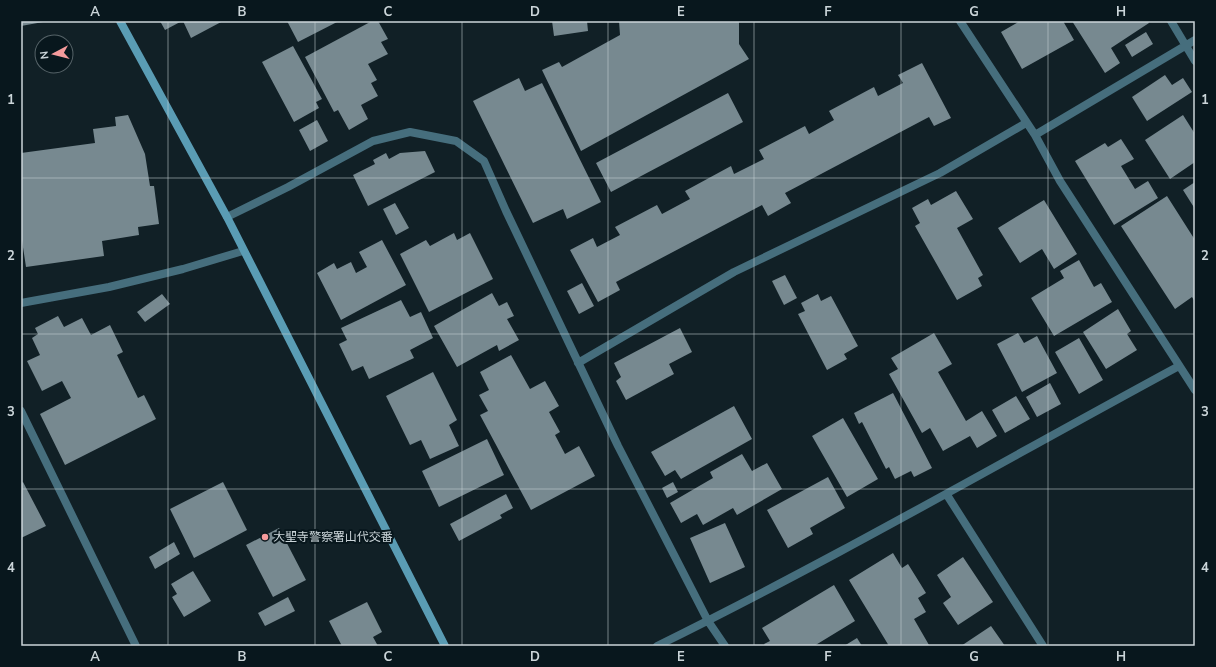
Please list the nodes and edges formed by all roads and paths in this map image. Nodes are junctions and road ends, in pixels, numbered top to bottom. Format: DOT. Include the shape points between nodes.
graph roads {
  1 [pos="120,21"];
  2 [pos="960,21"];
  3 [pos="1171,21"];
  4 [pos="1195,40"];
  5 [pos="1185,46"];
  6 [pos="1195,61"];
  7 [pos="1026,123"];
  8 [pos="1035,135"];
  9 [pos="227,218"];
  10 [pos="243,252"];
  11 [pos="21,303"];
  12 [pos="578,363"];
  13 [pos="1179,366"];
  14 [pos="1195,390"];
  15 [pos="21,411"];
  16 [pos="947,494"];
  17 [pos="708,621"];
  18 [pos="136,646"];
  19 [pos="445,646"];
  20 [pos="657,646"];
  21 [pos="725,646"];
  22 [pos="1043,646"];
  1 -- 9 [label="street"];
  2 -- 7 [label="street"];
  3 -- 5 [label="street"];
  4 -- 5 [label="street"];
  5 -- 6 [label="street"];
  5 -- 8 [label="street"];
  7 -- 8 [label="street"];
  7 -- 12 [label="street" via="940,173 734,272"];
  8 -- 13 [label="street" via="1060,181"];
  9 -- 10 [label="street"];
  9 -- 12 [label="street" via="373,141 410,132 456,141 484,161"];
  10 -- 11 [label="street" via="109,287"];
  10 -- 19 [label="street"];
  12 -- 17 [label="street"];
  13 -- 14 [label="street"];
  13 -- 16 [label="street"];
  15 -- 18 [label="street"];
  16 -- 17 [label="street"];
  16 -- 22 [label="street"];
  17 -- 20 [label="street"];
  17 -- 21 [label="street"];
}
